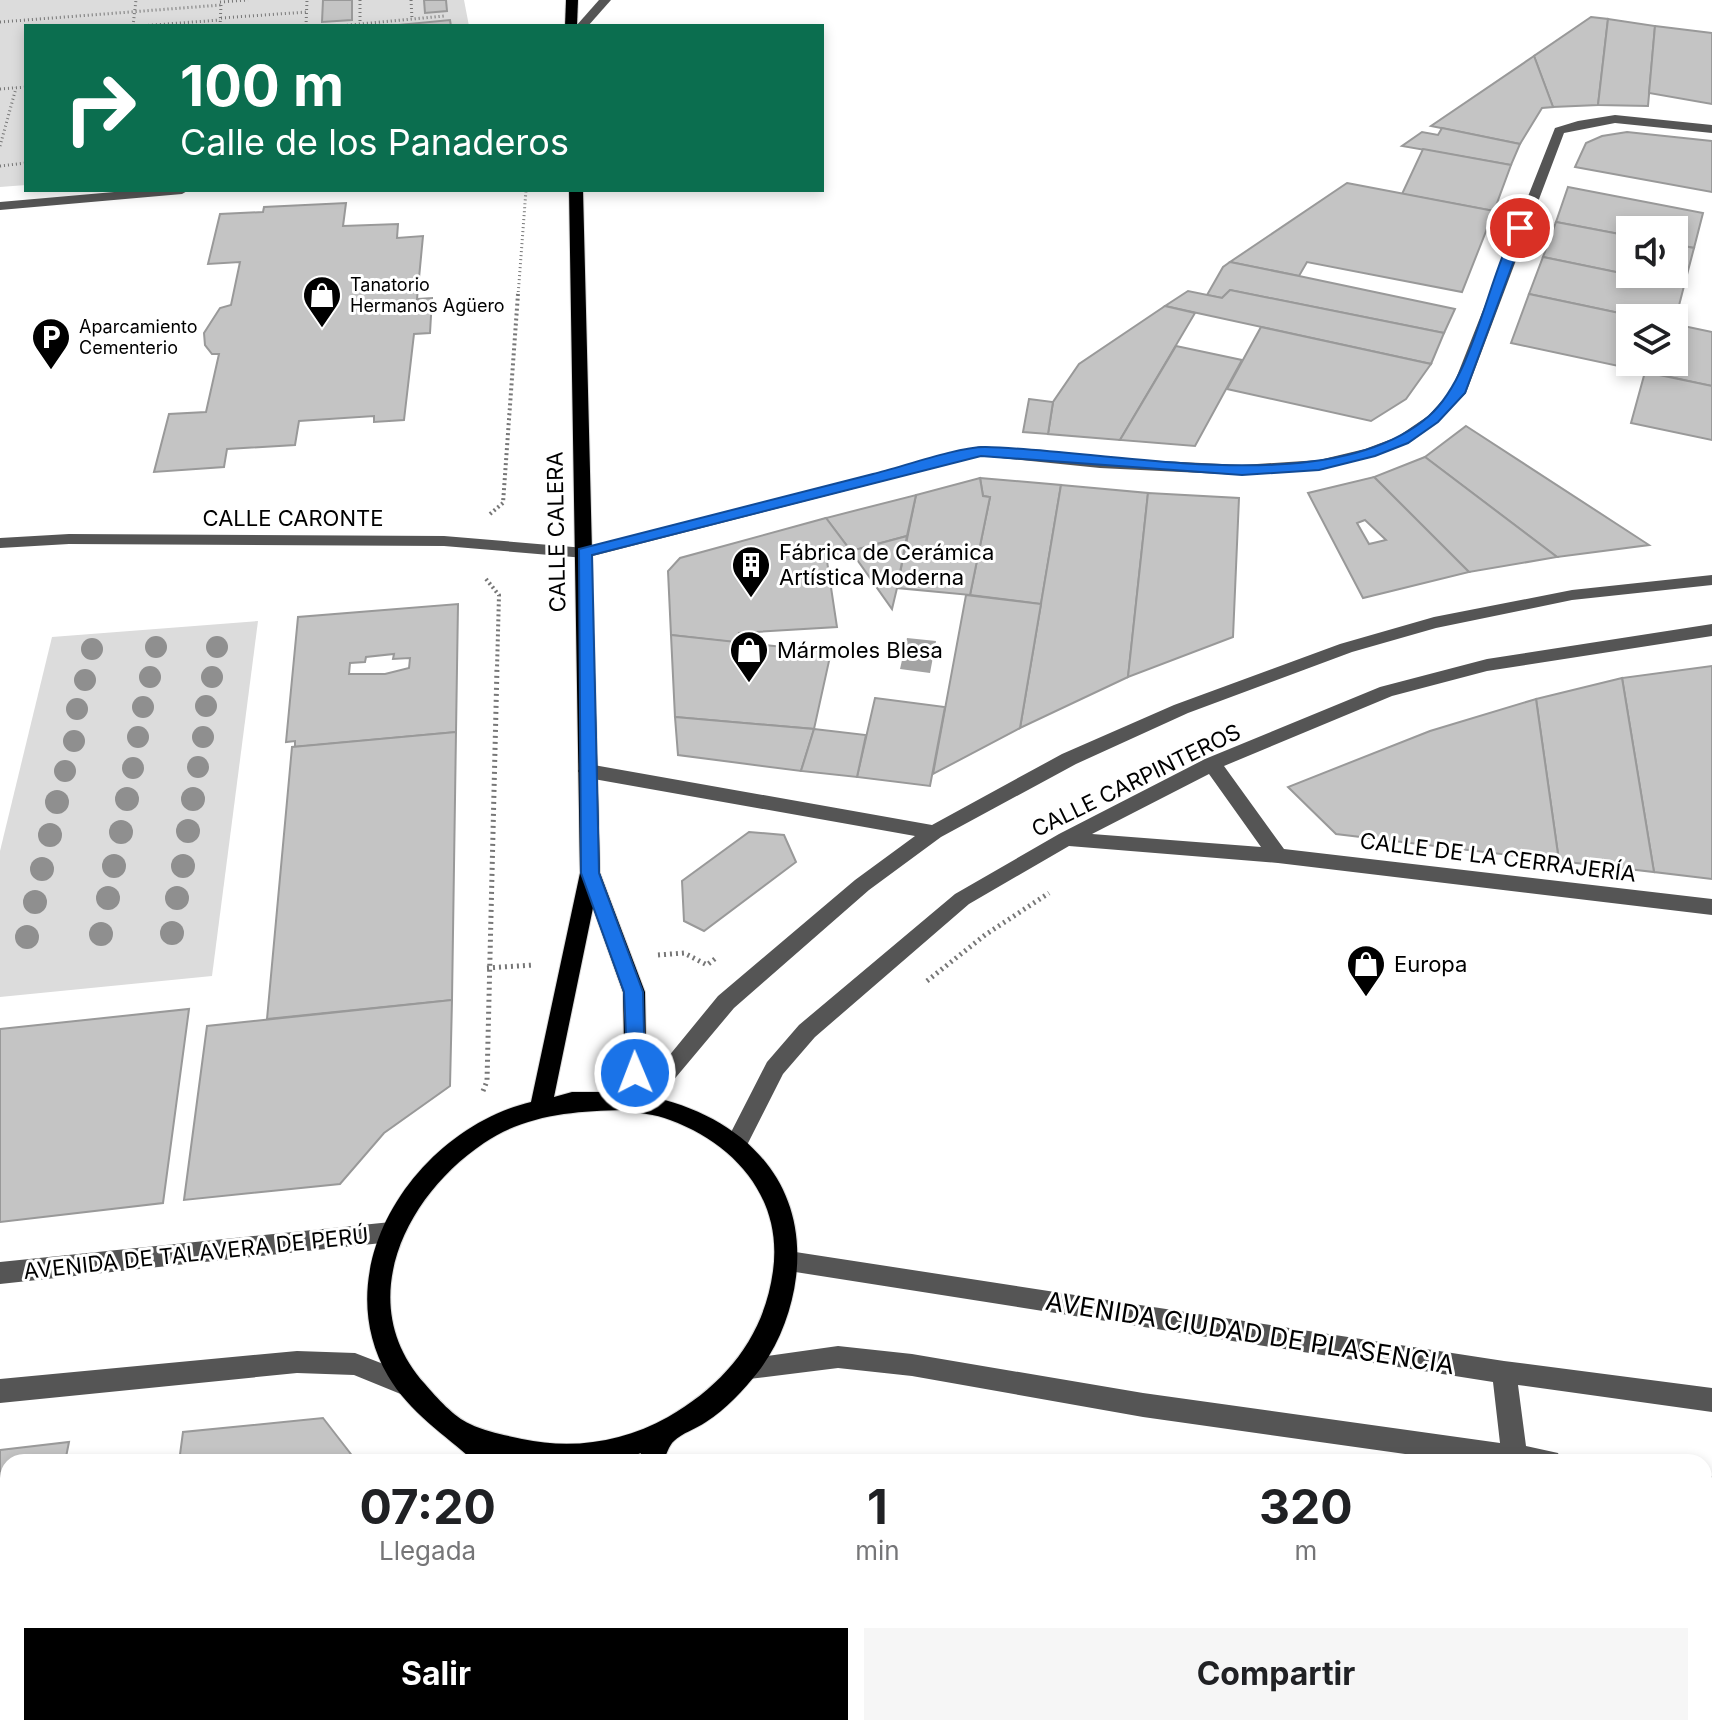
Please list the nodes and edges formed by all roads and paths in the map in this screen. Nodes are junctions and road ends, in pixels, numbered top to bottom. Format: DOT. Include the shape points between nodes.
graph roads {
  1 [pos="136,0"];
  2 [pos="248,0"];
  3 [pos="307,0"];
  4 [pos="360,0"];
  5 [pos="411,0"];
  6 [pos="572,0"];
  7 [pos="605,0"];
  8 [pos="221,2"];
  9 [pos="134,10"];
  10 [pos="307,12"];
  11 [pos="444,16"];
  12 [pos="220,19"];
  13 [pos="412,19"];
  14 [pos="0,22"];
  15 [pos="133,24"];
  16 [pos="163,24"];
  17 [pos="220,24"];
  18 [pos="306,24"];
  19 [pos="360,24"];
  20 [pos="571,24"];
  21 [pos="584,24"];
  22 [pos="24,87"];
  23 [pos="16,88"];
  24 [pos="0,89"];
  25 [pos="1712,129"];
  26 [pos="0,146"];
  27 [pos="24,163"];
  28 [pos="0,166"];
  29 [pos="159,192"];
  30 [pos="526,192"];
  31 [pos="576,192"];
  32 [pos="0,206"];
  33 [pos="444,541"];
  34 [pos="0,543"];
  35 [pos="585,553"];
  36 [pos="1712,580"];
  37 [pos="1712,630"];
  38 [pos="1212,764"];
  39 [pos="588,771"];
  40 [pos="934,832"];
  41 [pos="1066,839"];
  42 [pos="1278,856"];
  43 [pos="590,873"];
  44 [pos="1712,907"];
  45 [pos="639,1100"];
  46 [pos="478,1101"];
  47 [pos="541,1107"];
  48 [pos="736,1144"];
  49 [pos="391,1232"];
  50 [pos="789,1261"];
  51 [pos="0,1273"];
  52 [pos="749,1368"];
  53 [pos="1504,1372"];
  54 [pos="408,1385"];
  55 [pos="0,1391"];
  56 [pos="1712,1400"];
  57 [pos="466,1435"];
  58 [pos="662,1436"];
  59 [pos="486,1454"];
  60 [pos="524,1454"];
  61 [pos="602,1454"];
  62 [pos="654,1454"];
  63 [pos="1481,1454"];
  64 [pos="1514,1454"];
  1 -- 9 [label="path"];
  2 -- 8 [label="path"];
  3 -- 10 [label="path"];
  4 -- 19 [label="path"];
  5 -- 13 [label="path"];
  6 -- 20 [label="main road"];
  7 -- 21 [label="street"];
  8 -- 9 [label="path"];
  8 -- 12 [label="path"];
  9 -- 14 [label="path"];
  9 -- 15 [label="path"];
  10 -- 12 [label="path"];
  10 -- 18 [label="path"];
  11 -- 13 [label="path"];
  12 -- 16 [label="path"];
  12 -- 17 [label="path"];
  13 -- 19 [label="path"];
  22 -- 23 [label="path"];
  23 -- 24 [label="path"];
  23 -- 26 [label="path"];
  25 -- 35 [label="street, CALLE CARONTE" via="1612,117 1559,131 1458,393 1403,440 1370,453 1319,465 1242,470 981,451"];
  27 -- 28 [label="path"];
  29 -- 32 [label="street"];
  30 -- 33 [label="path" via="503,503"];
  31 -- 35 [label="main road, CALLE CALERA"];
  33 -- 34 [label="street, CALLE CARONTE"];
  33 -- 35 [label="street, CALLE CARONTE"];
  33 -- 46 [label="path" via="441,561 490,581 499,595 487,1081"];
  35 -- 39 [label="main road, CALLE CALERA"];
  36 -- 40 [label="street, CALLE CARPINTEROS" via="1572,595 1434,623 1346,648 1083,752"];
  37 -- 38 [label="street, CALLE CARPINTEROS" via="1487,665 1386,691"];
  38 -- 41 [label="street, CALLE CARPINTEROS"];
  38 -- 42 [label="street"];
  39 -- 40 [label="street"];
  39 -- 43 [label="main road, CALLE CALERA"];
  40 -- 45 [label="street, CALLE CARPINTEROS" via="862,885 726,1002"];
  41 -- 42 [label="street, CALLE DE LA CERRAJERÍA"];
  41 -- 48 [label="street, CALLE CARPINTEROS" via="962,899 807,1031 775,1068"];
  42 -- 44 [label="street, CALLE DE LA CERRAJERÍA"];
  43 -- 45 [label="main road, CALLE CALERA" via="634,992"];
  43 -- 47 [label="main road, CALLE CALERA"];
  45 -- 47 [label="main road" via="589,1099"];
  45 -- 48 [label="main road" via="693,1116"];
  47 -- 49 [label="main road" via="502,1120 447,1158 410,1198"];
  48 -- 50 [label="main road" via="764,1177 783,1217"];
  49 -- 51 [label="street, AVENIDA DE TALAVERA DE PERÚ"];
  49 -- 54 [label="main road" via="380,1271 379,1311 388,1350"];
  50 -- 52 [label="main road" via="779,1316"];
  50 -- 53 [label="street, AVENIDA CIUDAD DE PLASENCIA"];
  52 -- 58 [label="main road" via="711,1407"];
  52 -- 63 [label="street" via="838,1357 912,1365"];
  53 -- 56 [label="street, AVENIDA CIUDAD DE PLASENCIA"];
  53 -- 64 [label="street"];
  54 -- 55 [label="street" via="355,1364 297,1362"];
  54 -- 57 [label="main road" via="433,1413"];
  57 -- 59 [label="main road"];
  57 -- 60 [label="main road"];
  58 -- 61 [label="main road"];
  58 -- 62 [label="main road"];
}
